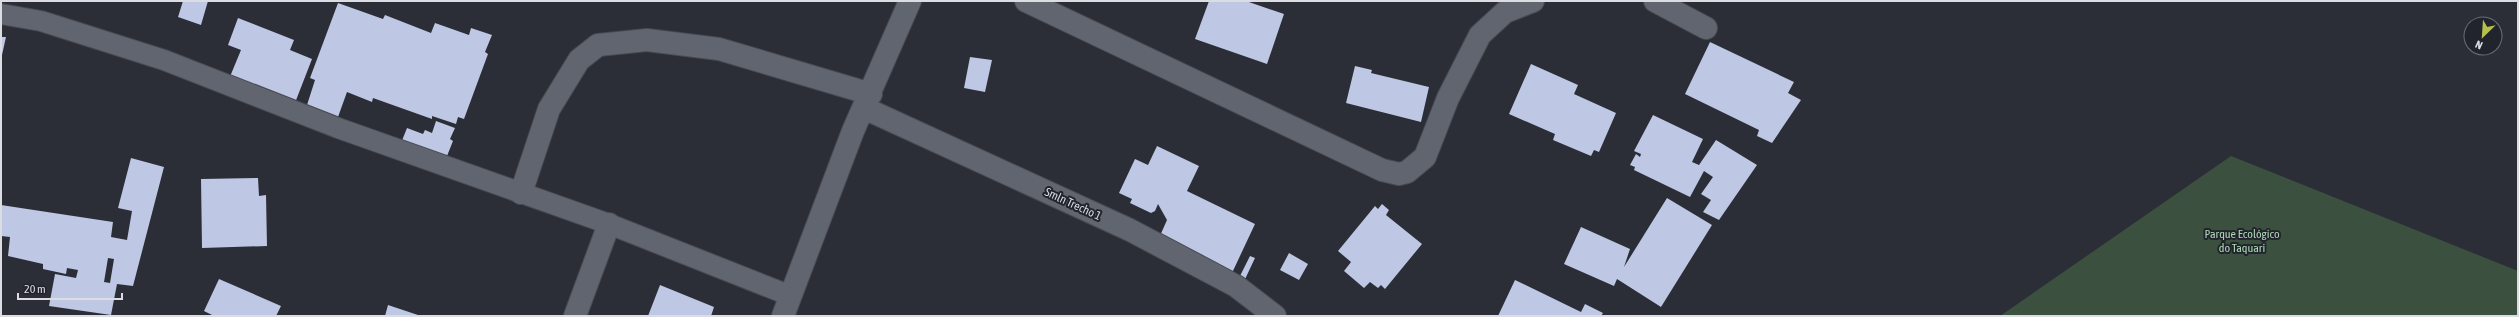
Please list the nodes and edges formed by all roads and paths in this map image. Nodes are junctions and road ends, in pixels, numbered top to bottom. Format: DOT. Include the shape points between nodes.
graph roads {
  1 [pos="910,1"];
  2 [pos="1026,1"];
  3 [pos="1533,1"];
  4 [pos="1655,1"];
  5 [pos="1,14"];
  6 [pos="1706,28"];
  7 [pos="867,101"];
  8 [pos="521,193"];
  9 [pos="609,224"];
  10 [pos="791,296"];
  11 [pos="575,316"];
  12 [pos="783,316"];
  13 [pos="1274,316"];
  1 -- 7 [label="street"];
  2 -- 3 [label="street" via="1382,170 1399,174 1407,172 1425,157 1448,98 1480,35 1505,12"];
  4 -- 6 [label="street"];
  5 -- 8 [label="lane" via="41,21 164,60 338,128"];
  7 -- 8 [label="street, Smln Trecho 1" via="719,49 647,40 598,45 579,60 549,109"];
  7 -- 10 [label="street"];
  7 -- 13 [label="street, Smln Trecho 1" via="1130,230 1236,286"];
  8 -- 9 [label="lane"];
  9 -- 10 [label="lane"];
  9 -- 11 [label="street"];
  10 -- 12 [label="street"];
}
